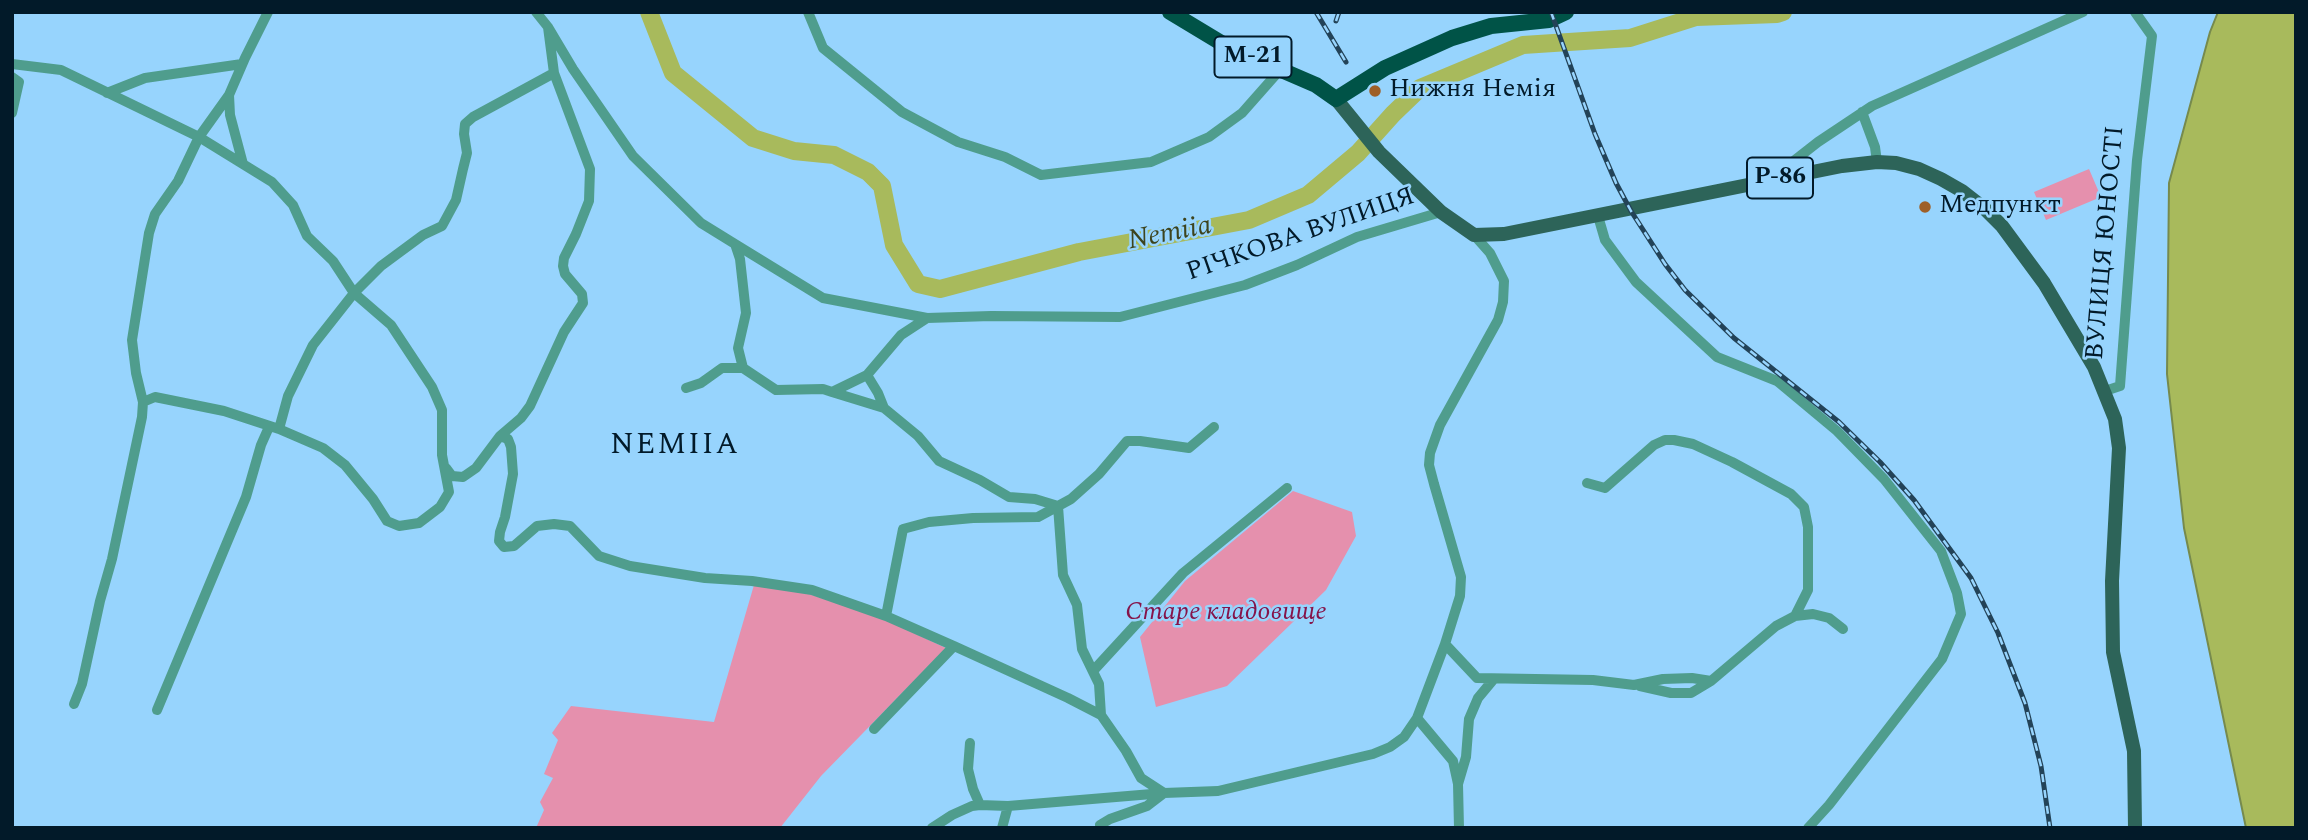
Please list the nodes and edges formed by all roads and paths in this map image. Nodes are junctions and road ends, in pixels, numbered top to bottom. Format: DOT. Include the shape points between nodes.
graph roads {
  1 [pos="268,12"];
  2 [pos="536,12"];
  3 [pos="808,12"];
  4 [pos="1170,12"];
  5 [pos="1566,12"];
  6 [pos="2083,12"];
  7 [pos="2135,12"];
  8 [pos="548,27"];
  9 [pos="12,64"];
  10 [pos="242,64"];
  11 [pos="1280,70"];
  12 [pos="554,73"];
  13 [pos="12,77"];
  14 [pos="107,93"];
  15 [pos="229,95"];
  16 [pos="1336,99"];
  17 [pos="1862,112"];
  18 [pos="12,113"];
  19 [pos="199,137"];
  20 [pos="1877,163"];
  21 [pos="243,164"];
  22 [pos="1798,174"];
  23 [pos="1441,212"];
  24 [pos="1598,216"];
  25 [pos="1474,235"];
  26 [pos="735,244"];
  27 [pos="354,293"];
  28 [pos="927,318"];
  29 [pos="743,368"];
  30 [pos="867,375"];
  31 [pos="686,388"];
  32 [pos="2105,391"];
  33 [pos="832,392"];
  34 [pos="143,402"];
  35 [pos="884,408"];
  36 [pos="1214,427"];
  37 [pos="274,428"];
  38 [pos="500,436"];
  39 [pos="446,468"];
  40 [pos="1587,483"];
  41 [pos="1287,488"];
  42 [pos="1058,506"];
  43 [pos="886,616"];
  44 [pos="1795,616"];
  45 [pos="1843,629"];
  46 [pos="1445,644"];
  47 [pos="954,646"];
  48 [pos="1093,671"];
  49 [pos="1493,680"];
  50 [pos="74,704"];
  51 [pos="157,710"];
  52 [pos="1101,715"];
  53 [pos="1417,718"];
  54 [pos="874,729"];
  55 [pos="970,743"];
  56 [pos="1458,783"];
  57 [pos="1164,793"];
  58 [pos="980,806"];
  59 [pos="1008,806"];
  60 [pos="932,828"];
  61 [pos="1002,828"];
  62 [pos="1101,828"];
  63 [pos="1459,828"];
  64 [pos="1808,828"];
  65 [pos="2135,828"];
  1 -- 10 [label="street"];
  2 -- 8 [label="street, РІЧКОВА ВУЛИЦЯ"];
  3 -- 11 [label="street" via="823,48 902,112 958,142 1041,175 1151,162 1209,137 1242,113"];
  4 -- 11 [label="highway, М-21" via="1228,47"];
  5 -- 16 [label="highway" via="1549,20 1491,26 1452,38 1385,68"];
  6 -- 17 [label="street"];
  7 -- 32 [label="street, ВУЛИЦЯ ЮНОСТІ" via="2152,36 2137,160 2120,386"];
  8 -- 12 [label="street"];
  8 -- 26 [label="street, РІЧКОВА ВУЛИЦЯ" via="633,156 701,223"];
  9 -- 14 [label="street" via="61,70"];
  10 -- 14 [label="street" via="145,78"];
  10 -- 15 [label="street"];
  11 -- 16 [label="highway, М-21"];
  12 -- 27 [label="street" via="465,124 467,153 461,180 442,226 412,243"];
  12 -- 38 [label="street" via="590,169 589,201 563,266 583,303 564,332 530,406"];
  13 -- 18 [label="street" via="19,82"];
  14 -- 19 [label="street"];
  15 -- 19 [label="street"];
  15 -- 21 [label="street"];
  16 -- 23 [label="main road" via="1379,152"];
  17 -- 20 [label="street"];
  17 -- 22 [label="street" via="1795,160"];
  19 -- 21 [label="street"];
  19 -- 34 [label="street" via="149,233 132,340"];
  20 -- 22 [label="main road, ВУЛИЦЯ ЮНОСТІ / Р-86"];
  20 -- 32 [label="main road, ВУЛИЦЯ ЮНОСТІ / Р-86" via="1896,163 1941,179 1994,218 2044,283"];
  21 -- 27 [label="street" via="272,182 293,205 307,236"];
  22 -- 24 [label="main road, ВУЛИЦЯ ЮНОСТІ / Р-86"];
  23 -- 25 [label="main road"];
  23 -- 28 [label="street, РІЧКОВА ВУЛИЦЯ" via="1357,237 1245,285 1120,317"];
  24 -- 25 [label="main road, ВУЛИЦЯ ЮНОСТІ / Р-86" via="1504,234"];
  24 -- 64 [label="street" via="1605,240 1636,282 1717,357 1777,381 1837,431 1884,479 1941,551 1957,593 1961,614 1942,659"];
  25 -- 46 [label="street" via="1490,253 1504,281 1503,302 1430,453 1461,577"];
  26 -- 28 [label="street, РІЧКОВА ВУЛИЦЯ" via="823,298"];
  26 -- 29 [label="street" via="746,313 738,348"];
  27 -- 37 [label="street" via="313,345"];
  27 -- 39 [label="street" via="391,325 432,387 442,410"];
  28 -- 30 [label="street" via="901,335"];
  29 -- 31 [label="street" via="722,368"];
  29 -- 33 [label="street" via="776,390"];
  30 -- 33 [label="street"];
  30 -- 35 [label="street"];
  32 -- 65 [label="main road, Р-86" via="2119,448 2113,652 2134,751"];
  33 -- 35 [label="street"];
  34 -- 37 [label="street" via="161,397"];
  34 -- 50 [label="street" via="112,559"];
  35 -- 42 [label="street" via="940,461 1009,497"];
  36 -- 42 [label="street" via="1189,448 1128,441 1099,474"];
  37 -- 39 [label="street" via="323,449 345,465 387,521 399,526 418,523 440,507 449,492"];
  37 -- 51 [label="street"];
  38 -- 39 [label="street" via="476,468 463,477 452,476"];
  38 -- 43 [label="street" via="508,439 513,466 499,541 504,547 514,546 537,526 570,526 599,556 630,566 812,590"];
  40 -- 44 [label="street" via="1605,488 1654,445 1674,440 1693,444 1791,494 1804,508 1808,527 1808,590"];
  41 -- 48 [label="street" via="1183,573"];
  42 -- 43 [label="street" via="1038,517 972,518 903,529"];
  42 -- 48 [label="street" via="1063,575 1077,605 1082,649"];
  43 -- 47 [label="street"];
  44 -- 45 [label="street" via="1829,618"];
  44 -- 49 [label="street" via="1691,693 1593,680"];
  46 -- 49 [label="street" via="1476,678"];
  46 -- 53 [label="street"];
  47 -- 52 [label="street"];
  47 -- 54 [label="street"];
  48 -- 52 [label="street" via="1099,684"];
  49 -- 56 [label="street" via="1469,719"];
  52 -- 57 [label="street" via="1141,778"];
  53 -- 56 [label="street" via="1453,761"];
  53 -- 57 [label="street" via="1404,737 1373,754 1218,791"];
  55 -- 58 [label="street" via="968,769"];
  56 -- 63 [label="street"];
  57 -- 59 [label="street"];
  57 -- 62 [label="street" via="1147,806 1110,818"];
  58 -- 59 [label="street"];
  58 -- 60 [label="street"];
  59 -- 61 [label="street"];
}
